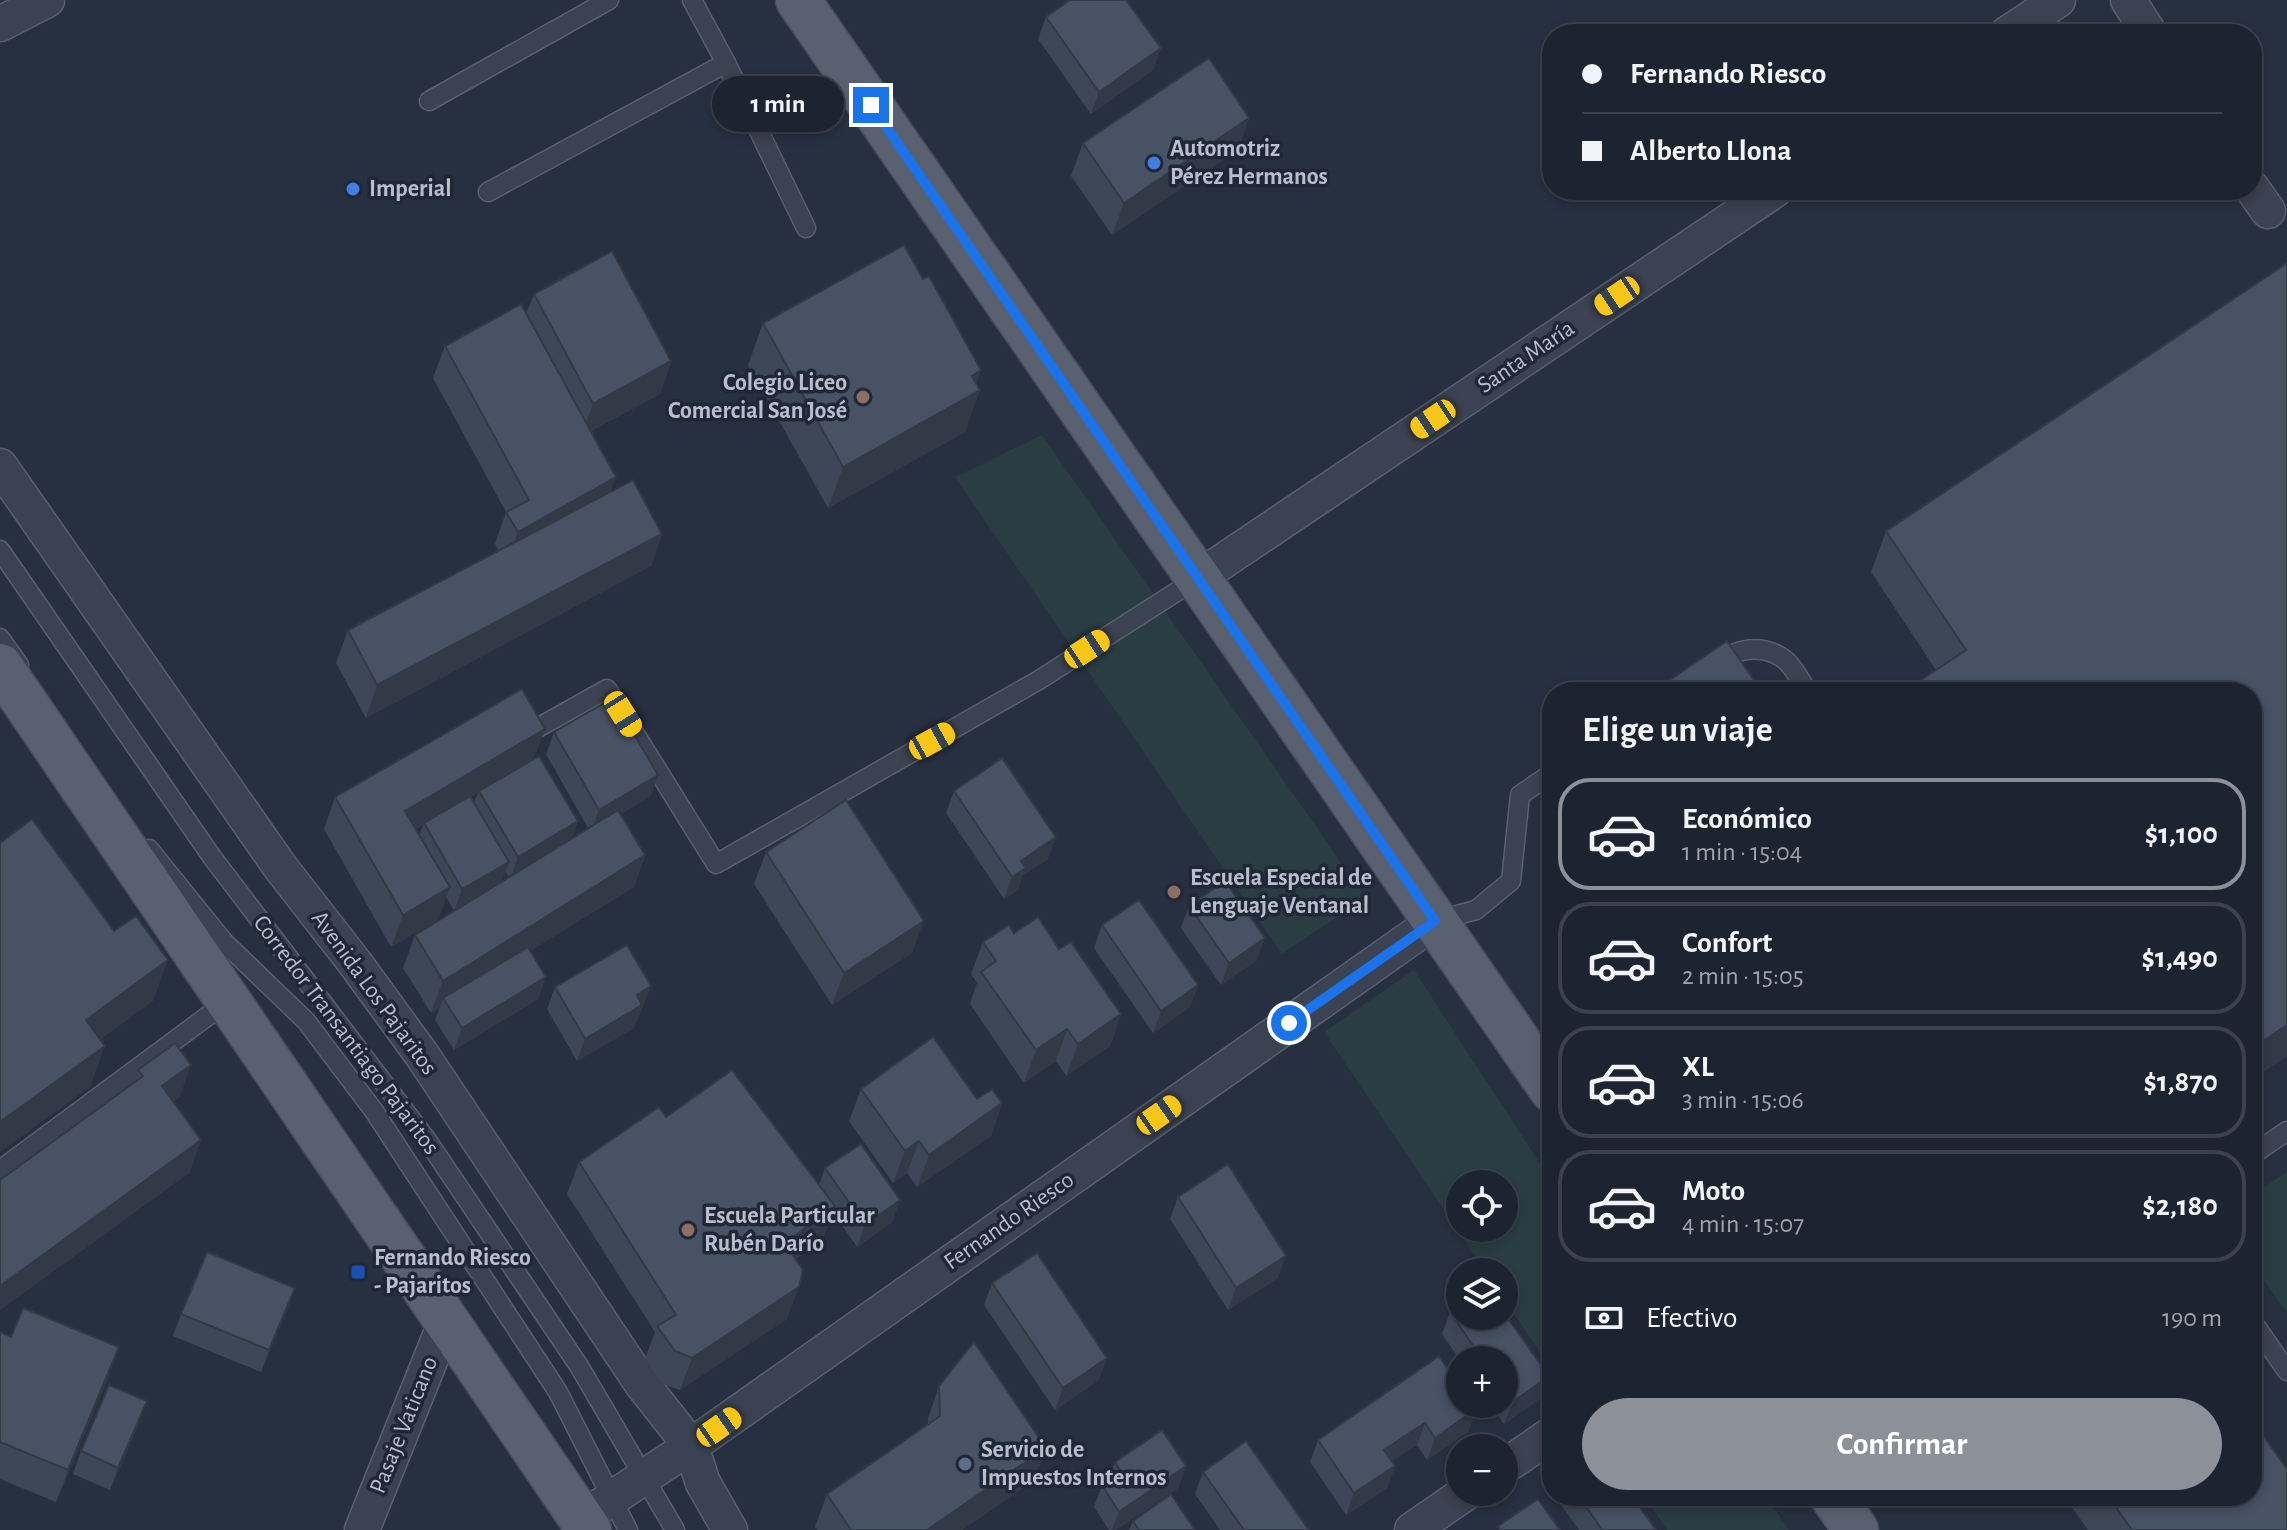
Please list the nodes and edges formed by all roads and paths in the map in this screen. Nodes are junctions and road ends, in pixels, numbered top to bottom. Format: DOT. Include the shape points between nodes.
graph roads {
  1 [pos="47,0"];
  2 [pos="609,0"];
  3 [pos="692,0"];
  4 [pos="798,0"];
  5 [pos="2058,0"];
  6 [pos="2128,0"];
  7 [pos="0,24"];
  8 [pos="2022,24"];
  9 [pos="2144,24"];
  10 [pos="726,63"];
  11 [pos="429,101"];
  12 [pos="488,192"];
  13 [pos="1760,200"];
  14 [pos="806,228"];
  15 [pos="0,466"];
  16 [pos="0,550"];
  17 [pos="1198,578"];
  18 [pos="0,638"];
  19 [pos="0,666"];
  20 [pos="1689,682"];
  21 [pos="1801,682"];
  22 [pos="534,730"];
  23 [pos="1542,780"];
  24 [pos="1435,921"];
  25 [pos="228,1001"];
  26 [pos="1542,1076"];
  27 [pos="2287,1131"];
  28 [pos="2262,1148"];
  29 [pos="0,1170"];
  30 [pos="446,1321"];
  31 [pos="2262,1335"];
  32 [pos="2287,1371"];
  33 [pos="1542,1441"];
  34 [pos="691,1446"];
  35 [pos="1518,1457"];
  36 [pos="643,1478"];
  37 [pos="1447,1506"];
  38 [pos="1839,1506"];
  39 [pos="594,1516"];
  40 [pos="362,1530"];
  41 [pos="628,1530"];
  42 [pos="675,1530"];
  43 [pos="730,1530"];
  44 [pos="1412,1530"];
  45 [pos="1856,1530"];
  1 -- 7 [label="street"];
  2 -- 11 [label="lane"];
  3 -- 10 [label="lane"];
  4 -- 17 [label="main road"];
  5 -- 8 [label="street"];
  6 -- 9 [label="street"];
  10 -- 12 [label="lane"];
  10 -- 14 [label="lane"];
  13 -- 17 [label="street, Santa María"];
  15 -- 34 [label="street, Avenida Los Pajaritos" via="281,868 422,1055 642,1384"];
  16 -- 36 [label="lane, Corredor Transantiago Pajaritos" via="212,857 427,1140 579,1366"];
  17 -- 22 [label="lane" via="1039,680 716,864 607,689"];
  17 -- 24 [label="main road"];
  18 -- 39 [label="lane, Corredor Transantiago Pajaritos" via="122,815 224,942 306,1021 374,1111 558,1392 596,1463"];
  19 -- 25 [label="main road"];
  20 -- 21 [label="lane" via="1735,652 1755,647 1783,657"];
  23 -- 24 [label="lane" via="1520,795 1511,881 1476,910"];
  24 -- 26 [label="main road"];
  24 -- 34 [label="street, Fernando Riesco"];
  25 -- 29 [label="lane"];
  25 -- 30 [label="main road"];
  27 -- 28 [label="lane"];
  30 -- 39 [label="main road"];
  30 -- 40 [label="street, Pasaje Vaticano"];
  31 -- 32 [label="lane"];
  33 -- 35 [label="street"];
  34 -- 36 [label="street, Fernando Riesco"];
  34 -- 43 [label="street, Avenida Los Pajaritos" via="703,1483"];
  36 -- 39 [label="street, Fernando Riesco"];
  36 -- 42 [label="lane, Corredor Transantiago Pajaritos"];
  37 -- 44 [label="street"];
  38 -- 45 [label="main road"];
  39 -- 41 [label="lane, Corredor Transantiago Pajaritos"];
}
